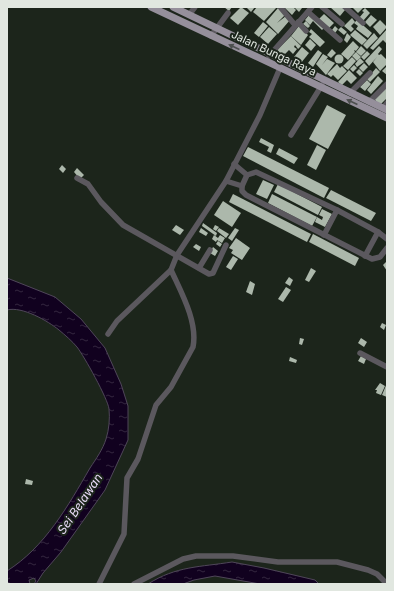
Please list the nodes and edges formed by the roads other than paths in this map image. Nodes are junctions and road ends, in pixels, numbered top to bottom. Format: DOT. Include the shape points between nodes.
graph roads {
  1 [pos="151,7"];
  2 [pos="173,7"];
  3 [pos="195,7"];
  4 [pos="322,7"];
  5 [pos="345,7"];
  6 [pos="281,8"];
  7 [pos="311,9"];
  8 [pos="228,13"];
  9 [pos="189,15"];
  10 [pos="363,23"];
  11 [pos="297,24"];
  12 [pos="342,24"];
  13 [pos="217,29"];
  14 [pos="306,31"];
  15 [pos="211,36"];
  16 [pos="340,40"];
  17 [pos="271,54"];
  18 [pos="265,61"];
  19 [pos="280,68"];
  20 [pos="370,73"];
  21 [pos="322,84"];
  22 [pos="387,84"];
  23 [pos="350,93"];
  24 [pos="369,102"];
  25 [pos="386,107"];
  26 [pos="387,118"];
  27 [pos="291,135"];
  28 [pos="234,164"];
  29 [pos="247,175"];
  30 [pos="77,178"];
  31 [pos="226,181"];
  32 [pos="242,186"];
  33 [pos="337,210"];
  34 [pos="378,232"];
  35 [pos="324,235"];
  36 [pos="387,239"];
  37 [pos="226,245"];
  38 [pos="387,248"];
  39 [pos="210,250"];
  40 [pos="177,255"];
  41 [pos="365,256"];
  42 [pos="199,268"];
  43 [pos="171,270"];
  44 [pos="108,334"];
  45 [pos="360,353"];
  46 [pos="387,367"];
  47 [pos="99,584"];
  48 [pos="134,584"];
  49 [pos="387,584"];
  1 -- 15 [label="main road, Jalan Bunga Raya"];
  2 -- 9 [label="main road, Jalan Bunga Raya"];
  3 -- 9 [label="street"];
  4 -- 12 [label="street"];
  5 -- 10 [label="street"];
  6 -- 11 [label="street"];
  7 -- 11 [label="street"];
  7 -- 16 [label="street"];
  8 -- 13 [label="street"];
  9 -- 13 [label="main road, Jalan Bunga Raya"];
  11 -- 14 [label="street"];
  11 -- 17 [label="street"];
  13 -- 15 [label="street"];
  13 -- 17 [label="main road, Jalan Bunga Raya"];
  18 -- 15 [label="main road, Jalan Bunga Raya, one-way"];
  17 -- 18 [label="street"];
  17 -- 21 [label="main road, Jalan Bunga Raya"];
  18 -- 19 [label="main road, Jalan Bunga Raya"];
  19 -- 21 [label="main road, Jalan Bunga Raya"];
  19 -- 28 [label="street" via="260,115"];
  20 -- 23 [label="street"];
  21 -- 23 [label="main road, Jalan Bunga Raya"];
  26 -- 21 [label="main road, Jalan Bunga Raya, one-way"];
  21 -- 27 [label="street"];
  22 -- 24 [label="street"];
  23 -- 24 [label="main road, Jalan Bunga Raya"];
  24 -- 25 [label="main road, Jalan Bunga Raya"];
  28 -- 29 [label="street"];
  28 -- 31 [label="street"];
  29 -- 32 [label="street"];
  29 -- 33 [label="street" via="256,172"];
  30 -- 40 [label="street" via="88,184 123,225"];
  31 -- 32 [label="street"];
  31 -- 40 [label="street"];
  32 -- 35 [label="street" via="242,192 246,195"];
  33 -- 34 [label="street"];
  33 -- 35 [label="street"];
  34 -- 36 [label="street"];
  34 -- 41 [label="street"];
  35 -- 41 [label="street"];
  37 -- 42 [label="street" via="213,273 209,274"];
  38 -- 41 [label="street" via="384,254 376,259"];
  39 -- 42 [label="street"];
  40 -- 42 [label="street"];
  40 -- 43 [label="street"];
  43 -- 44 [label="street" via="117,321"];
  43 -- 47 [label="street" via="190,317 193,347 174,381 156,405 138,459 127,478 124,534"];
  45 -- 46 [label="street"];
  48 -- 49 [label="street" via="186,558 196,556 233,556 278,562 337,562 368,570 377,574"];
}
